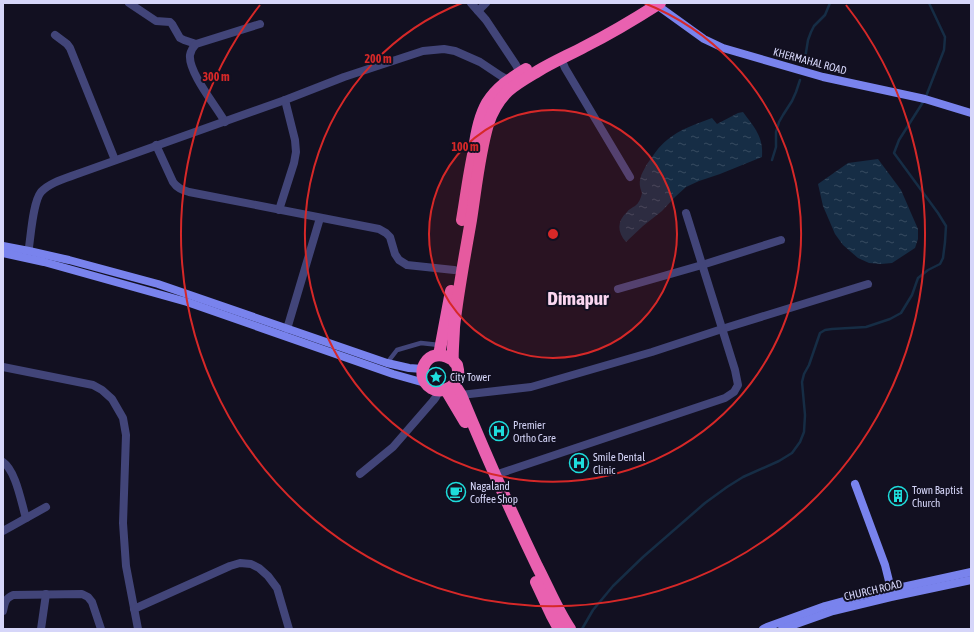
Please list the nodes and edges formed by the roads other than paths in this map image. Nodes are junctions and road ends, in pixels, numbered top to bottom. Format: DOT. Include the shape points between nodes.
graph roads {
  1 [pos="129,3"];
  2 [pos="472,3"];
  3 [pos="486,3"];
  4 [pos="645,3"];
  5 [pos="657,4"];
  6 [pos="478,10"];
  7 [pos="260,24"];
  8 [pos="55,35"];
  9 [pos="196,44"];
  10 [pos="560,58"];
  11 [pos="520,73"];
  12 [pos="508,80"];
  13 [pos="285,100"];
  14 [pos="971,113"];
  15 [pos="225,122"];
  16 [pos="156,145"];
  17 [pos="115,160"];
  18 [pos="630,177"];
  19 [pos="279,210"];
  20 [pos="686,214"];
  21 [pos="320,218"];
  22 [pos="781,240"];
  23 [pos="3,246"];
  24 [pos="29,251"];
  25 [pos="3,253"];
  26 [pos="702,265"];
  27 [pos="454,270"];
  28 [pos="868,284"];
  29 [pos="618,289"];
  30 [pos="287,329"];
  31 [pos="722,329"];
  32 [pos="440,350"];
  33 [pos="453,360"];
  34 [pos="387,363"];
  35 [pos="3,367"];
  36 [pos="423,369"];
  37 [pos="425,383"];
  38 [pos="446,388"];
  39 [pos="461,395"];
  40 [pos="3,462"];
  41 [pos="360,474"];
  42 [pos="494,475"];
  43 [pos="855,484"];
  44 [pos="46,507"];
  45 [pos="26,518"];
  46 [pos="3,531"];
  47 [pos="971,572"];
  48 [pos="971,580"];
  49 [pos="892,589"];
  50 [pos="46,594"];
  51 [pos="134,609"];
  52 [pos="3,611"];
  53 [pos="41,629"];
  54 [pos="101,629"];
  55 [pos="138,629"];
  56 [pos="289,629"];
  57 [pos="559,629"];
  58 [pos="570,629"];
  59 [pos="763,629"];
  60 [pos="782,629"];
  1 -- 9 [label="street" via="156,21 170,22 180,38"];
  2 -- 6 [label="street"];
  3 -- 6 [label="street"];
  4 -- 11 [label="highway"];
  5 -- 10 [label="highway" via="622,26"];
  5 -- 14 [label="main road, KHERMAHAL ROAD" via="704,39 723,48 823,77 924,99"];
  6 -- 11 [label="street"];
  7 -- 9 [label="street"];
  8 -- 17 [label="street" via="70,48"];
  9 -- 15 [label="street" via="190,56 191,65 197,79"];
  10 -- 18 [label="street"];
  10 -- 33 [label="highway" via="508,91 490,118 483,144 456,306"];
  11 -- 12 [label="highway"];
  12 -- 13 [label="street" via="480,62 444,48 423,51"];
  12 -- 27 [label="highway" via="496,91 482,112 469,173"];
  13 -- 15 [label="street"];
  13 -- 19 [label="street" via="296,152"];
  15 -- 16 [label="street"];
  16 -- 17 [label="street"];
  16 -- 19 [label="street" via="173,182 181,190"];
  17 -- 24 [label="street" via="52,184 41,193 34,210"];
  19 -- 21 [label="street"];
  20 -- 26 [label="street"];
  21 -- 27 [label="street" via="379,229 390,237 395,254 407,265"];
  21 -- 30 [label="street"];
  22 -- 26 [label="street"];
  23 -- 24 [label="main road"];
  24 -- 30 [label="main road" via="158,284"];
  25 -- 37 [label="main road" via="187,302"];
  26 -- 29 [label="street"];
  26 -- 31 [label="street"];
  27 -- 32 [label="highway"];
  28 -- 31 [label="street"];
  30 -- 34 [label="main road"];
  31 -- 39 [label="street" via="531,387"];
  31 -- 42 [label="street" via="738,386 725,398"];
  32 -- 33 [label="highway"];
  32 -- 34 [label="lane" via="421,343 397,350"];
  32 -- 36 [label="highway" via="426,362"];
  33 -- 38 [label="highway" via="457,365 458,378"];
  34 -- 36 [label="main road"];
  35 -- 51 [label="street" via="92,385 112,399 123,418 126,435 123,523 126,566"];
  36 -- 37 [label="highway"];
  37 -- 38 [label="highway" via="431,388"];
  38 -- 39 [label="highway"];
  38 -- 41 [label="street" via="393,447"];
  38 -- 57 [label="highway" via="464,419 515,538"];
  39 -- 42 [label="highway"];
  40 -- 45 [label="street" via="13,474"];
  42 -- 58 [label="highway"];
  43 -- 49 [label="main road"];
  44 -- 45 [label="street"];
  45 -- 46 [label="street"];
  47 -- 49 [label="main road"];
  48 -- 60 [label="main road, CHURCH ROAD" via="833,611"];
  49 -- 59 [label="main road" via="825,606"];
  50 -- 52 [label="street" via="13,594 7,598"];
  50 -- 53 [label="street"];
  50 -- 54 [label="street" via="82,594 88,597"];
  51 -- 55 [label="street"];
  51 -- 56 [label="street" via="230,566 240,563 251,564 268,576 277,588"];
}
